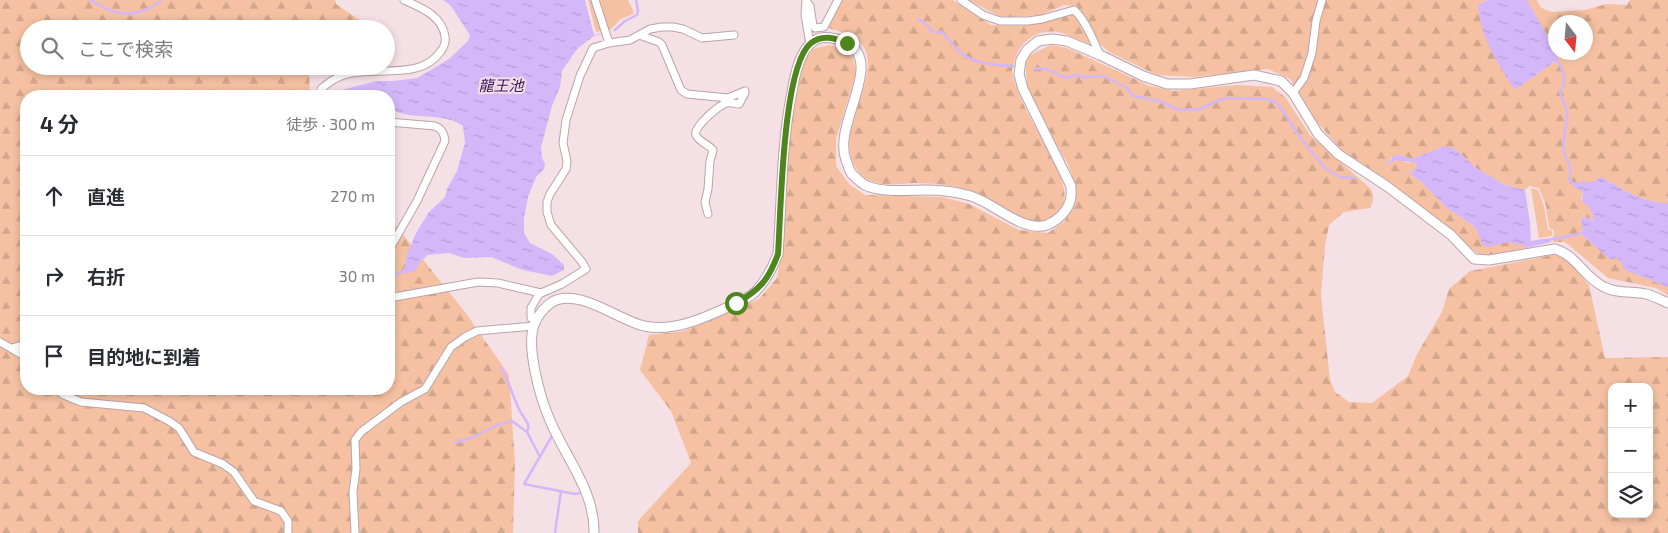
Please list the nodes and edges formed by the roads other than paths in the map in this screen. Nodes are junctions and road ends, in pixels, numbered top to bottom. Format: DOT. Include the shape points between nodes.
graph roads {
  1 [pos="404,0"];
  2 [pos="595,0"];
  3 [pos="806,0"];
  4 [pos="838,0"];
  5 [pos="961,0"];
  6 [pos="1322,0"];
  7 [pos="639,34"];
  8 [pos="734,35"];
  9 [pos="609,43"];
  10 [pos="810,44"];
  11 [pos="1100,55"];
  12 [pos="395,70"];
  13 [pos="344,75"];
  14 [pos="321,90"];
  15 [pos="1293,93"];
  16 [pos="395,123"];
  17 [pos="708,214"];
  18 [pos="395,240"];
  19 [pos="541,293"];
  20 [pos="395,297"];
  21 [pos="1668,303"];
  22 [pos="535,324"];
  23 [pos="0,342"];
  24 [pos="20,346"];
  25 [pos="12,348"];
  26 [pos="20,353"];
  27 [pos="64,395"];
  28 [pos="288,533"];
  29 [pos="355,533"];
  30 [pos="594,533"];
  1 -- 12 [label="street" via="426,10 444,28 446,39 437,57 427,64 412,70"];
  2 -- 9 [label="street"];
  3 -- 4 [label="street" via="813,26 820,29"];
  3 -- 10 [label="street"];
  5 -- 11 [label="street" via="982,15 1000,21 1042,19 1074,10"];
  6 -- 15 [label="street" via="1312,53 1304,78"];
  7 -- 8 [label="street" via="650,29 673,27 702,38"];
  7 -- 9 [label="street" via="630,40"];
  7 -- 17 [label="street" via="662,45 682,90 687,94 728,98 745,93 739,104 725,104 695,130 697,137 714,150 705,202"];
  9 -- 19 [label="street" via="593,48 580,76 566,120 566,169 547,202 551,225 586,269"];
  10 -- 11 [label="street" via="820,38 832,37 857,49 862,72 843,138 844,155 850,172 865,185 889,190 928,190 973,196 1026,224 1037,226 1062,216 1070,201 1071,186 1023,89 1019,74 1021,60 1038,41 1052,39 1067,41"];
  10 -- 22 [label="street" via="797,68 789,105 778,254 764,282 736,303 675,326 644,326 571,297 556,300 543,308"];
  11 -- 15 [label="street" via="1167,84 1254,76 1281,81"];
  13 -- 14 [label="street"];
  15 -- 21 [label="street" via="1318,134 1338,154 1443,229 1474,259 1489,260 1555,249 1569,256 1595,282 1606,288 1647,294"];
  16 -- 18 [label="street" via="435,126 445,141"];
  19 -- 20 [label="street" via="478,282"];
  19 -- 22 [label="street" via="531,308"];
  22 -- 29 [label="street" via="477,330 465,337 451,348 425,389 401,402 361,432 355,440"];
  22 -- 30 [label="street" via="532,347 541,399 591,504"];
  23 -- 25 [label="street"];
  24 -- 25 [label="street"];
  25 -- 26 [label="street"];
  27 -- 28 [label="street" via="81,402 144,408 170,421 179,428 194,452 234,472 254,502 281,511 288,521"];
}
